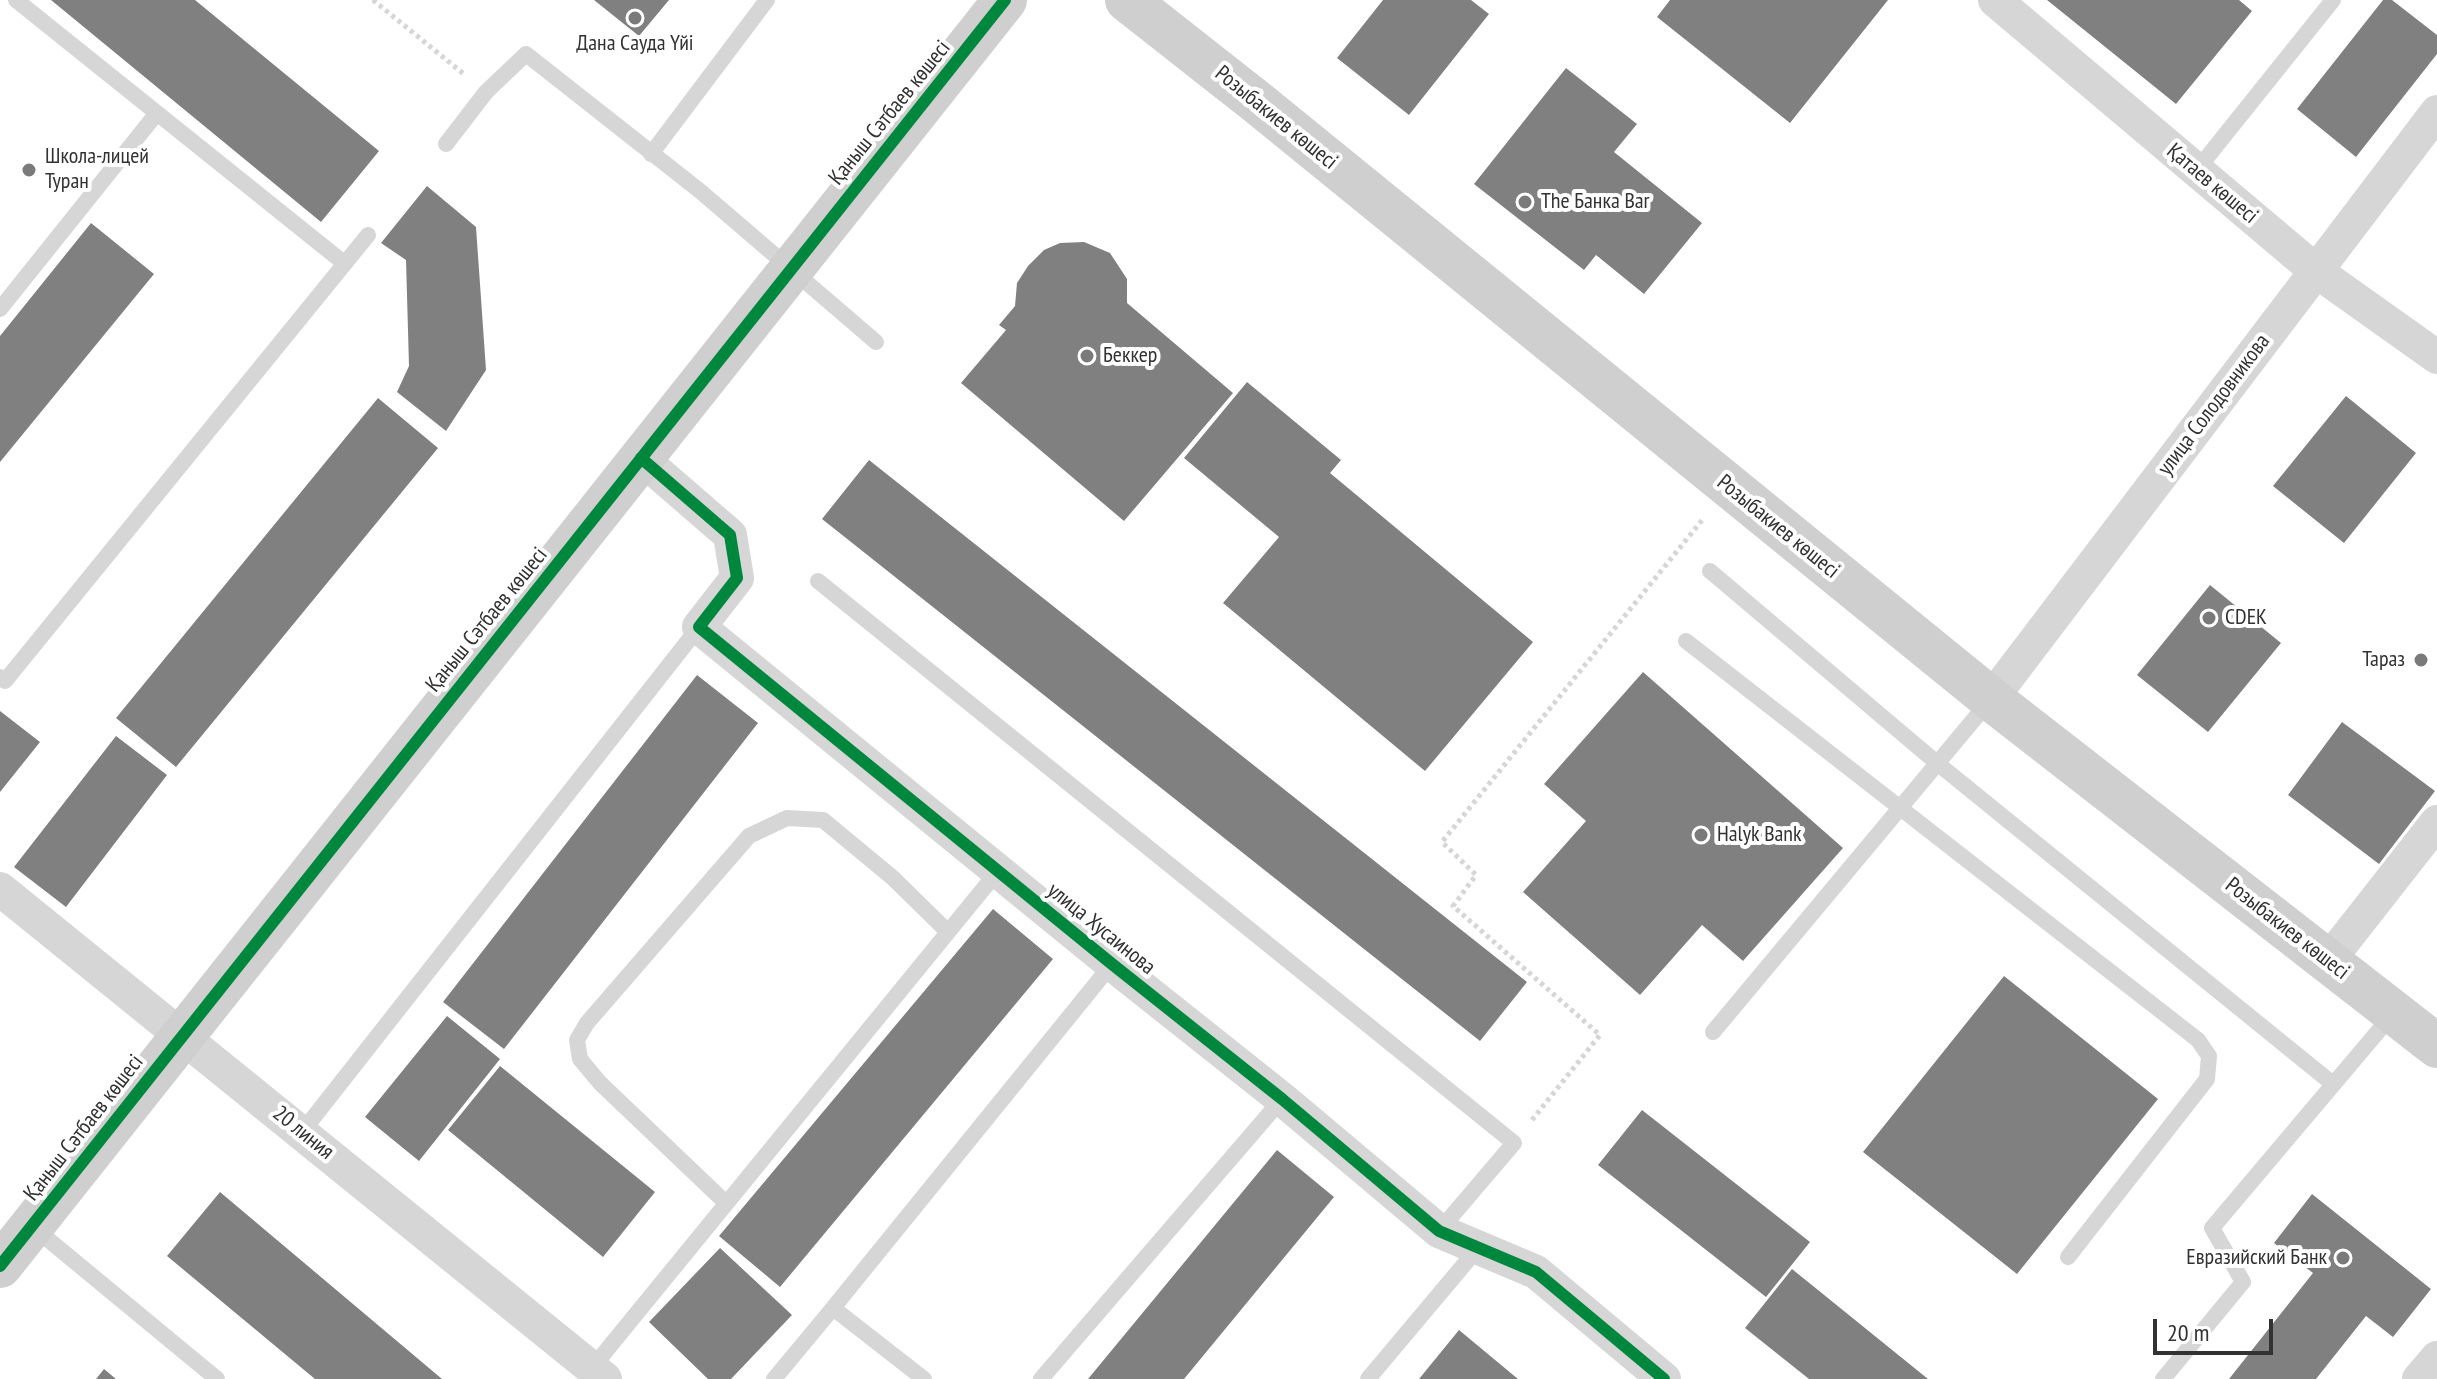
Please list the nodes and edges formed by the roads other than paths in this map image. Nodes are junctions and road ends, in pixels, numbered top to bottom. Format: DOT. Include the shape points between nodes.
graph roads {
  1 [pos="16,0"];
  2 [pos="767,0"];
  3 [pos="1005,0"];
  4 [pos="1127,0"];
  5 [pos="1995,0"];
  6 [pos="2333,0"];
  7 [pos="2437,112"];
  8 [pos="157,113"];
  9 [pos="446,144"];
  10 [pos="651,154"];
  11 [pos="2196,171"];
  12 [pos="368,235"];
  13 [pos="344,263"];
  14 [pos="791,270"];
  15 [pos="2316,271"];
  16 [pos="0,309"];
  17 [pos="876,342"];
  18 [pos="2437,357"];
  19 [pos="641,458"];
  20 [pos="1710,571"];
  21 [pos="818,581"];
  22 [pos="699,627"];
  23 [pos="1686,641"];
  24 [pos="0,677"];
  25 [pos="1991,699"];
  26 [pos="1937,763"];
  27 [pos="1899,807"];
  28 [pos="2437,822"];
  29 [pos="998,871"];
  30 [pos="0,889"];
  31 [pos="948,932"];
  32 [pos="2328,961"];
  33 [pos="1112,964"];
  34 [pos="2395,1012"];
  35 [pos="1713,1032"];
  36 [pos="183,1035"];
  37 [pos="2437,1046"];
  38 [pos="2333,1084"];
  39 [pos="1282,1099"];
  40 [pos="302,1132"];
  41 [pos="726,1203"];
  42 [pos="32,1226"];
  43 [pos="1439,1231"];
  44 [pos="1478,1248"];
  45 [pos="2068,1257"];
  46 [pos="0,1266"];
  47 [pos="833,1308"];
  48 [pos="2437,1358"];
  49 [pos="599,1374"];
  50 [pos="217,1379"];
  51 [pos="774,1379"];
  52 [pos="924,1379"];
  53 [pos="1041,1379"];
  54 [pos="1368,1379"];
  55 [pos="1664,1379"];
  56 [pos="2163,1379"];
  57 [pos="2419,1379"];
  1 -- 8 [label="lane"];
  2 -- 10 [label="lane"];
  3 -- 14 [label="main road, Қаныш Сәтбаев көшесі"];
  4 -- 25 [label="main road, Розыбакиев көшесі"];
  5 -- 11 [label="street, Қатаев көшесі"];
  6 -- 11 [label="lane"];
  7 -- 15 [label="street, улица Солодовникова"];
  8 -- 13 [label="lane"];
  8 -- 16 [label="lane"];
  9 -- 10 [label="lane" via="486,92 526,54"];
  10 -- 14 [label="lane"];
  11 -- 15 [label="street, Қатаев көшесі"];
  12 -- 13 [label="lane"];
  13 -- 24 [label="lane" via="5,681"];
  14 -- 17 [label="lane"];
  14 -- 19 [label="main road, Қаныш Сәтбаев көшесі"];
  15 -- 18 [label="street, Қатаев көшесі"];
  15 -- 25 [label="street, улица Солодовникова"];
  19 -- 22 [label="street" via="730,535 737,578"];
  19 -- 36 [label="main road, Қаныш Сәтбаев көшесі"];
  20 -- 26 [label="lane"];
  21 -- 43 [label="lane" via="1514,1143"];
  22 -- 29 [label="street, улица Хусаинова"];
  22 -- 40 [label="lane"];
  23 -- 27 [label="lane"];
  25 -- 26 [label="lane"];
  25 -- 32 [label="main road, Розыбакиев көшесі"];
  26 -- 27 [label="lane"];
  26 -- 38 [label="lane"];
  27 -- 35 [label="lane"];
  27 -- 45 [label="lane" via="2198,1040 2209,1056 2207,1079"];
  28 -- 32 [label="street"];
  29 -- 31 [label="lane"];
  29 -- 33 [label="street, улица Хусаинова"];
  30 -- 36 [label="street, 20 линия"];
  31 -- 41 [label="lane"];
  31 -- 41 [label="lane" via="823,820 787,818 749,836 587,1023 577,1040 580,1059"];
  32 -- 34 [label="main road, Розыбакиев көшесі"];
  33 -- 39 [label="street, улица Хусаинова"];
  33 -- 47 [label="lane"];
  34 -- 37 [label="main road, Розыбакиев көшесі"];
  34 -- 38 [label="lane"];
  36 -- 40 [label="street, 20 линия"];
  36 -- 42 [label="main road, Қаныш Сәтбаев көшесі"];
  38 -- 56 [label="lane" via="2212,1228 2243,1282"];
  39 -- 43 [label="street, улица Хусаинова"];
  39 -- 53 [label="lane"];
  40 -- 49 [label="street, 20 линия"];
  41 -- 49 [label="lane"];
  42 -- 46 [label="main road, Қаныш Сәтбаев көшесі"];
  42 -- 50 [label="lane"];
  43 -- 44 [label="street, улица Хусаинова"];
  44 -- 54 [label="lane"];
  44 -- 55 [label="street, улица Хусаинова" via="1536,1272"];
  47 -- 51 [label="lane"];
  47 -- 52 [label="lane"];
  48 -- 57 [label="street"];
}
